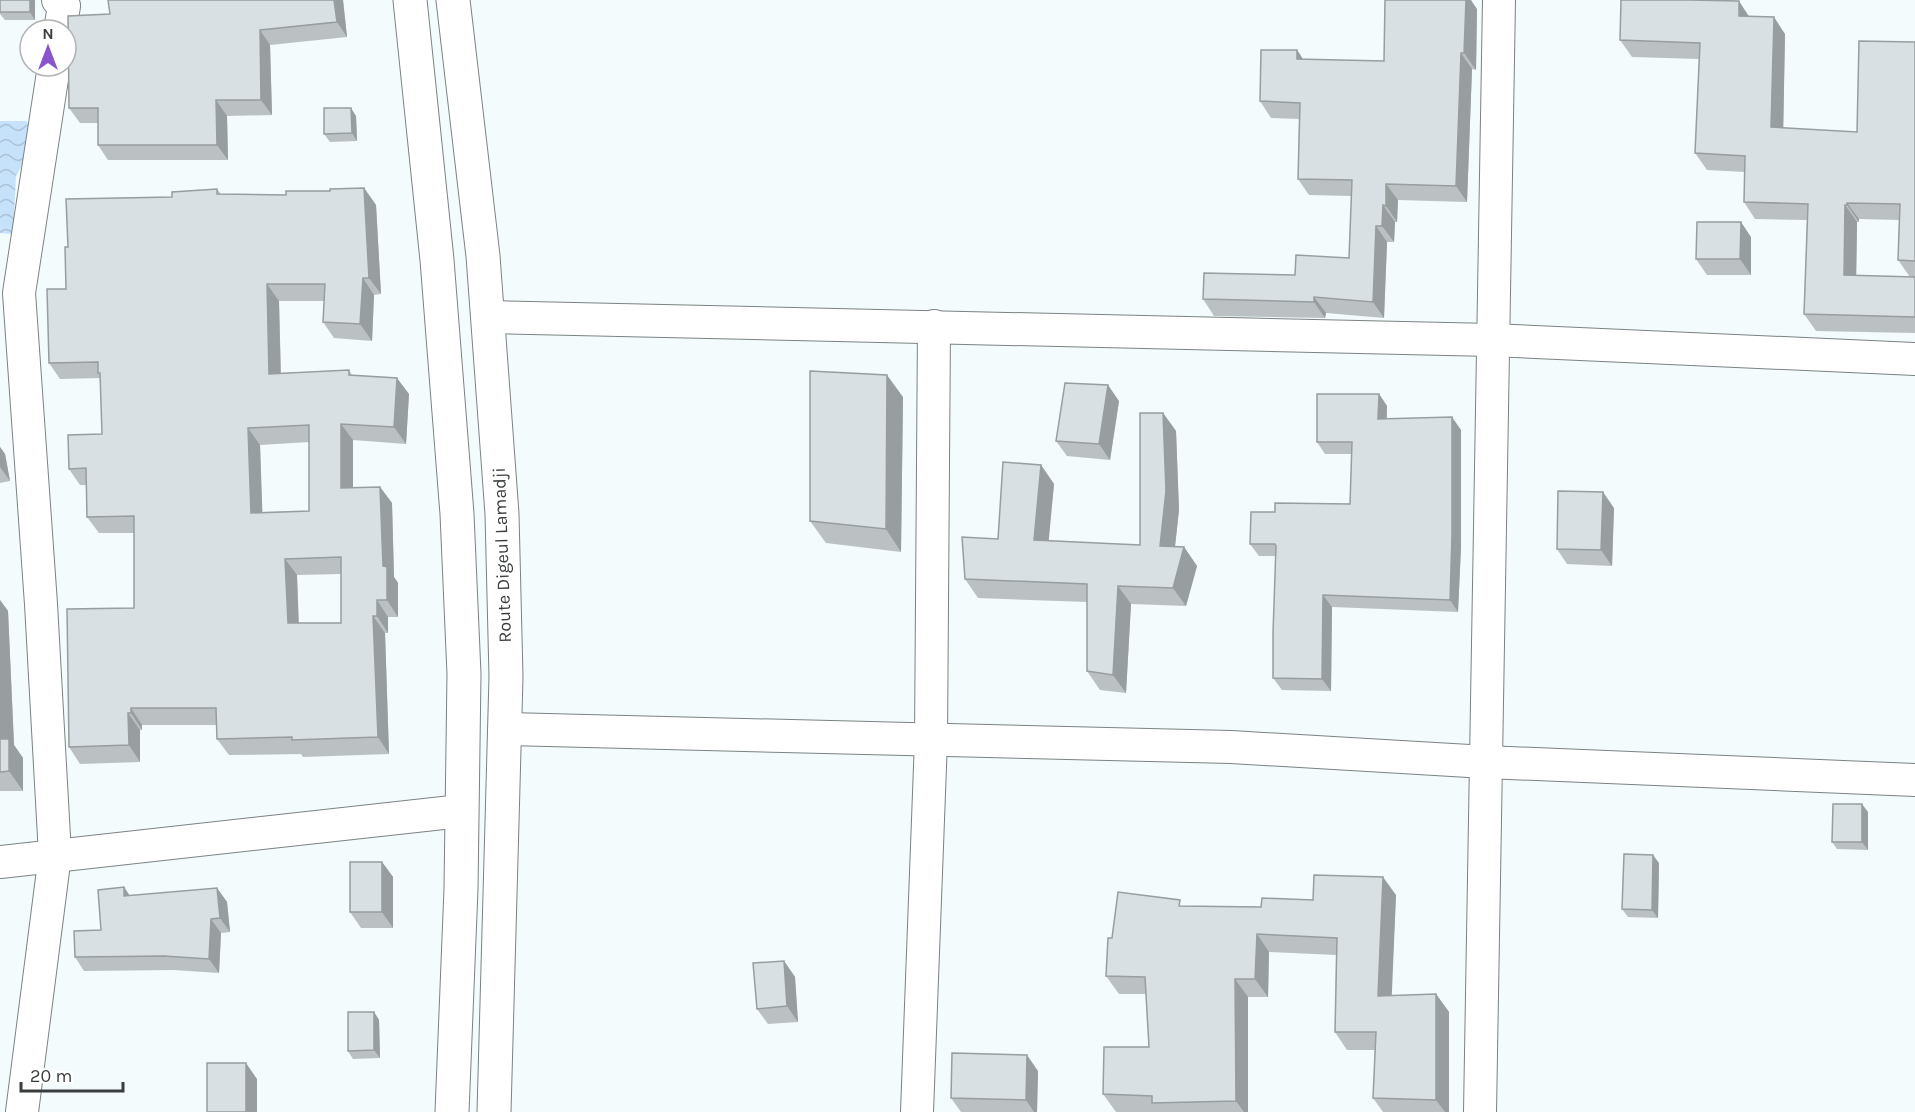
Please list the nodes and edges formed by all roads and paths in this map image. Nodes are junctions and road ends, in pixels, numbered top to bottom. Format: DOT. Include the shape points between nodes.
graph roads {
  1 [pos="58,0"];
  2 [pos="410,0"];
  3 [pos="453,0"];
  4 [pos="1499,0"];
  5 [pos="62,18"];
  6 [pos="52,78"];
  7 [pos="488,317"];
  8 [pos="934,326"];
  9 [pos="1492,340"];
  10 [pos="1915,359"];
  11 [pos="505,729"];
  12 [pos="931,740"];
  13 [pos="1486,762"];
  14 [pos="1915,780"];
  15 [pos="461,811"];
  16 [pos="55,855"];
  17 [pos="0,862"];
  18 [pos="22,1112"];
  19 [pos="452,1112"];
  20 [pos="495,1112"];
  21 [pos="917,1112"];
  22 [pos="1480,1112"];
  1 -- 5 [label="street" via="64,6"];
  2 -- 15 [label="main road" via="437,260 457,514 464,674"];
  3 -- 7 [label="main road, Route Digeul Lamadji"];
  4 -- 9 [label="street"];
  6 -- 16 [label="street" via="19,293"];
  7 -- 8 [label="street"];
  7 -- 11 [label="main road, Route Digeul Lamadji" via="502,514"];
  8 -- 9 [label="street"];
  8 -- 12 [label="street"];
  9 -- 10 [label="street"];
  9 -- 13 [label="street"];
  11 -- 12 [label="street"];
  11 -- 20 [label="main road, Route Digeul Lamadji"];
  12 -- 13 [label="street" via="1231,747"];
  12 -- 21 [label="street"];
  13 -- 14 [label="street"];
  13 -- 22 [label="street"];
  15 -- 16 [label="street"];
  15 -- 19 [label="main road"];
  16 -- 17 [label="street"];
  16 -- 18 [label="street"];
}
